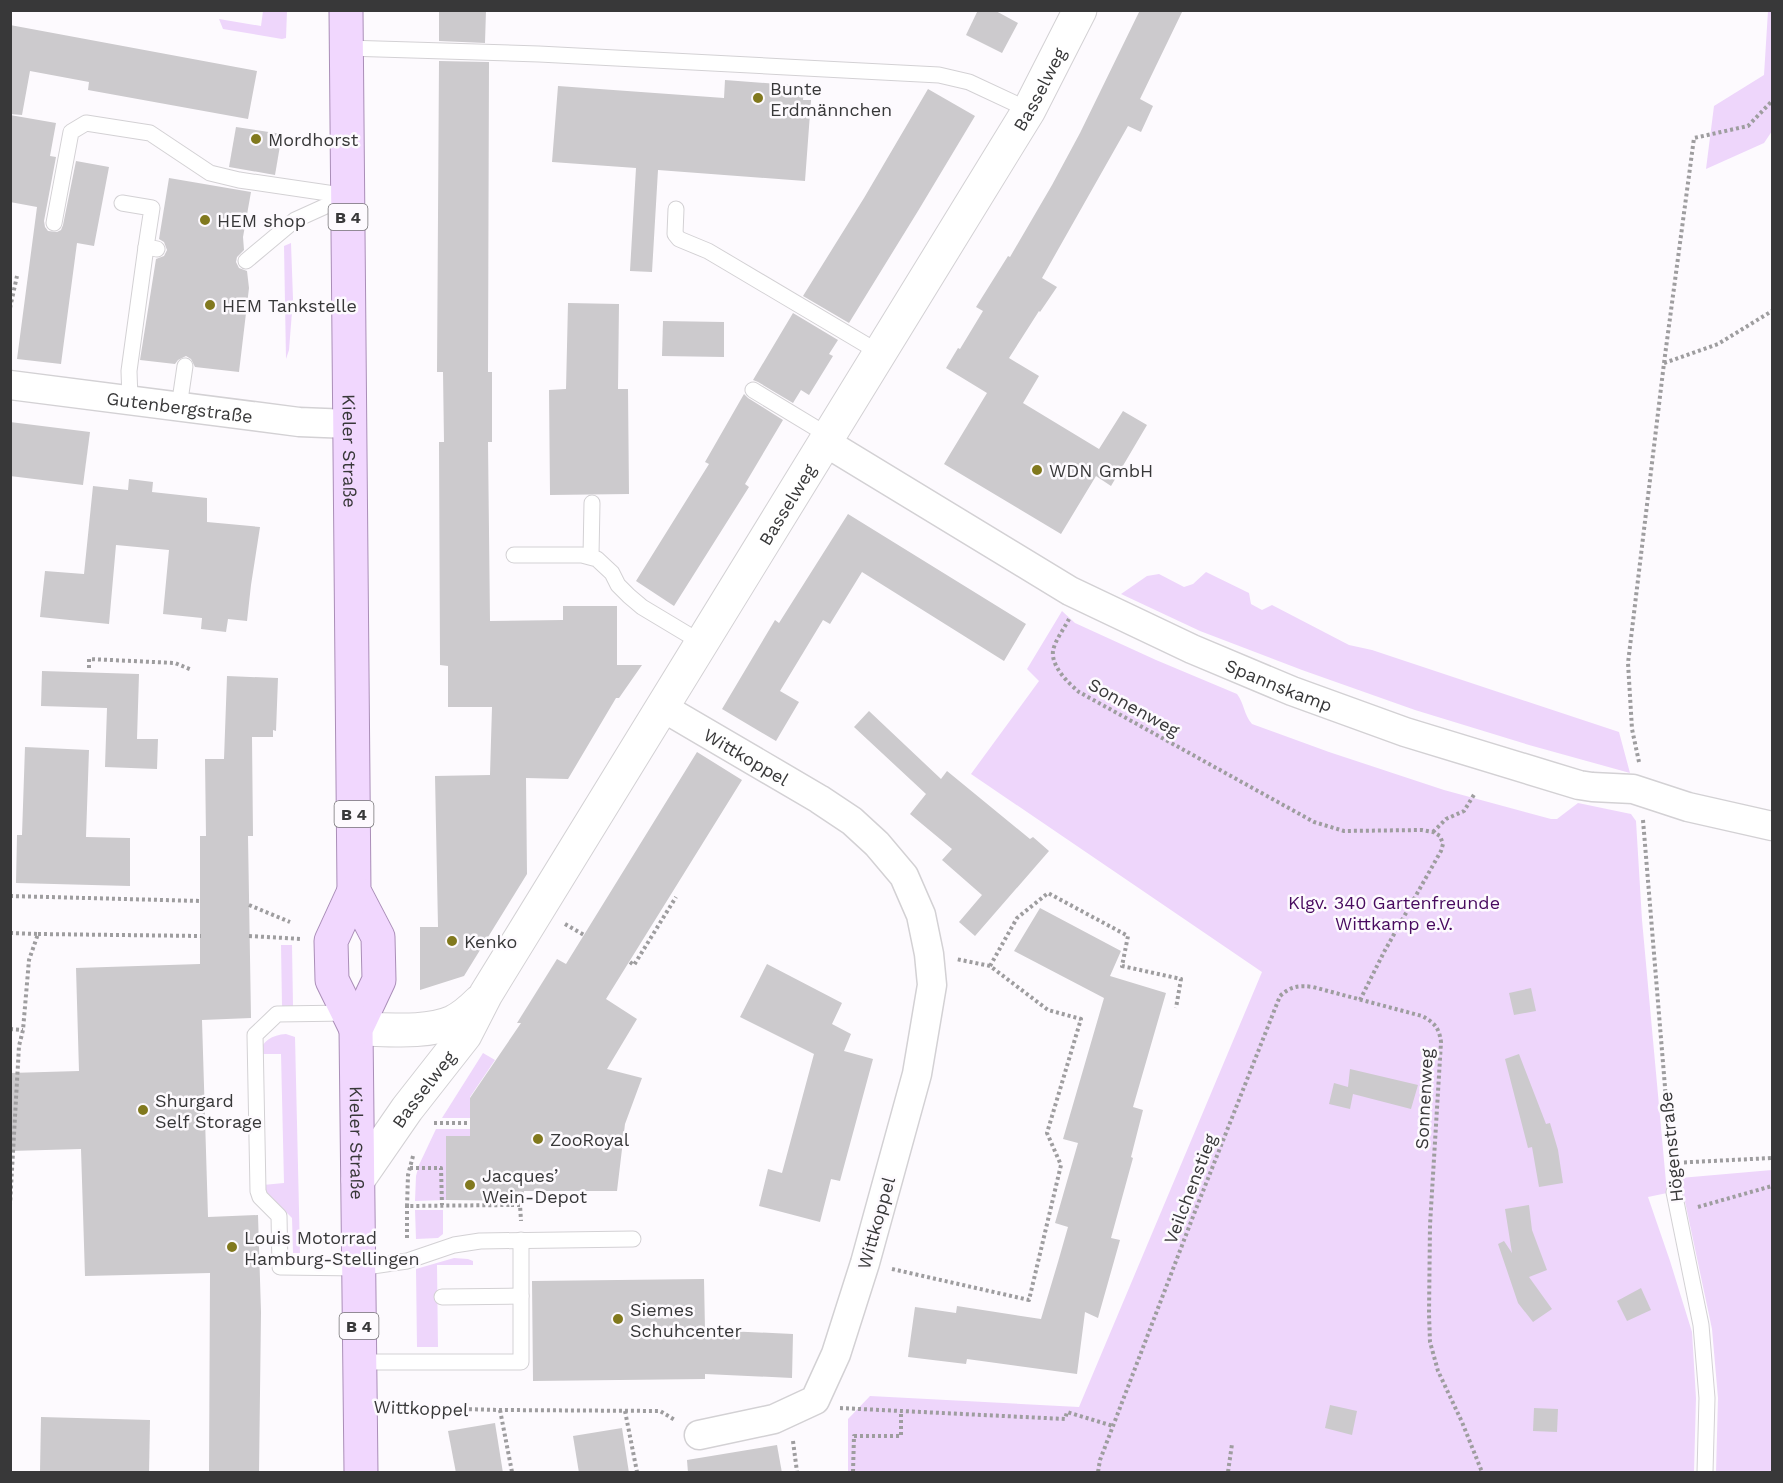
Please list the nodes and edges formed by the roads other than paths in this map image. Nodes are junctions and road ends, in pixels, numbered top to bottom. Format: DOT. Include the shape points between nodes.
graph roads {
  1 [pos="346,10"];
  2 [pos="1080,10"];
  3 [pos="346,48"];
  4 [pos="1029,110"];
  5 [pos="348,195"];
  6 [pos="122,203"];
  7 [pos="676,209"];
  8 [pos="54,223"];
  9 [pos="246,261"];
  10 [pos="880,353"];
  11 [pos="185,366"];
  12 [pos="10,385"];
  13 [pos="753,390"];
  14 [pos="130,400"];
  15 [pos="179,407"];
  16 [pos="350,424"];
  17 [pos="827,439"];
  18 [pos="592,503"];
  19 [pos="514,555"];
  20 [pos="591,556"];
  21 [pos="702,643"];
  22 [pos="662,707"];
  23 [pos="1773,826"];
  24 [pos="354,891"];
  25 [pos="486,994"];
  26 [pos="352,1021"];
  27 [pos="358,1180"];
  28 [pos="1674,1192"];
  29 [pos="633,1239"];
  30 [pos="521,1240"];
  31 [pos="359,1268"];
  32 [pos="521,1296"];
  33 [pos="442,1297"];
  34 [pos="360,1362"];
  35 [pos="699,1435"];
  36 [pos="361,1473"];
  37 [pos="1705,1473"];
  1 -- 3 [label="main road, Kieler Straße / B 4"];
  2 -- 4 [label="street, Basselweg"];
  3 -- 4 [label="lane" via="939,75 969,82"];
  3 -- 5 [label="main road, Kieler Straße / B 4"];
  4 -- 10 [label="street, Basselweg"];
  5 -- 8 [label="lane" via="210,173 150,134 86,123 71,132"];
  5 -- 9 [label="lane" via="295,220"];
  5 -- 16 [label="main road, Kieler Straße / B 4"];
  6 -- 14 [label="lane" via="152,208 152,248 129,372"];
  7 -- 10 [label="lane" via="675,234 679,239 708,251"];
  10 -- 17 [label="street, Basselweg"];
  11 -- 15 [label="lane"];
  12 -- 14 [label="street, Gutenbergstraße"];
  13 -- 17 [label="lane"];
  14 -- 15 [label="street, Gutenbergstraße"];
  15 -- 16 [label="street, Gutenbergstraße" via="299,422"];
  16 -- 24 [label="main road, Kieler Straße / B 4"];
  17 -- 21 [label="street, Basselweg"];
  17 -- 23 [label="street, Spannskamp" via="1081,597 1292,691 1405,732 1579,785 1633,789 1688,807"];
  18 -- 20 [label="lane"];
  19 -- 20 [label="lane"];
  20 -- 21 [label="lane" via="604,564 628,596 642,607"];
  21 -- 22 [label="street, Basselweg"];
  22 -- 25 [label="street, Basselweg"];
  22 -- 35 [label="street, Wittkoppel" via="819,799 877,844 904,876 921,915 932,985 916,1074 866,1263 836,1354 815,1400 774,1419"];
  24 -- 26 [label="main road, Kieler Straße / B 4" via="331,938 332,980"];
  24 -- 26 [label="main road, Kieler Straße / B 4" via="378,938 379,980"];
  25 -- 26 [label="street, Basselweg" via="465,1015 444,1025 415,1029"];
  25 -- 27 [label="street, Basselweg" via="465,1035 414,1099"];
  26 -- 27 [label="main road, Kieler Straße / B 4"];
  26 -- 31 [label="lane" via="277,1014 255,1035 258,1191 279,1216 280,1267"];
  27 -- 31 [label="main road, Kieler Straße / B 4"];
  28 -- 37 [label="lane, Högenstraße" via="1701,1325 1707,1398"];
  29 -- 30 [label="lane"];
  30 -- 31 [label="lane" via="467,1242 407,1261"];
  30 -- 32 [label="lane"];
  31 -- 34 [label="main road, Kieler Straße / B 4"];
  32 -- 33 [label="lane"];
  32 -- 34 [label="lane" via="521,1362"];
  34 -- 36 [label="main road, Kieler Straße / B 4"];
}
